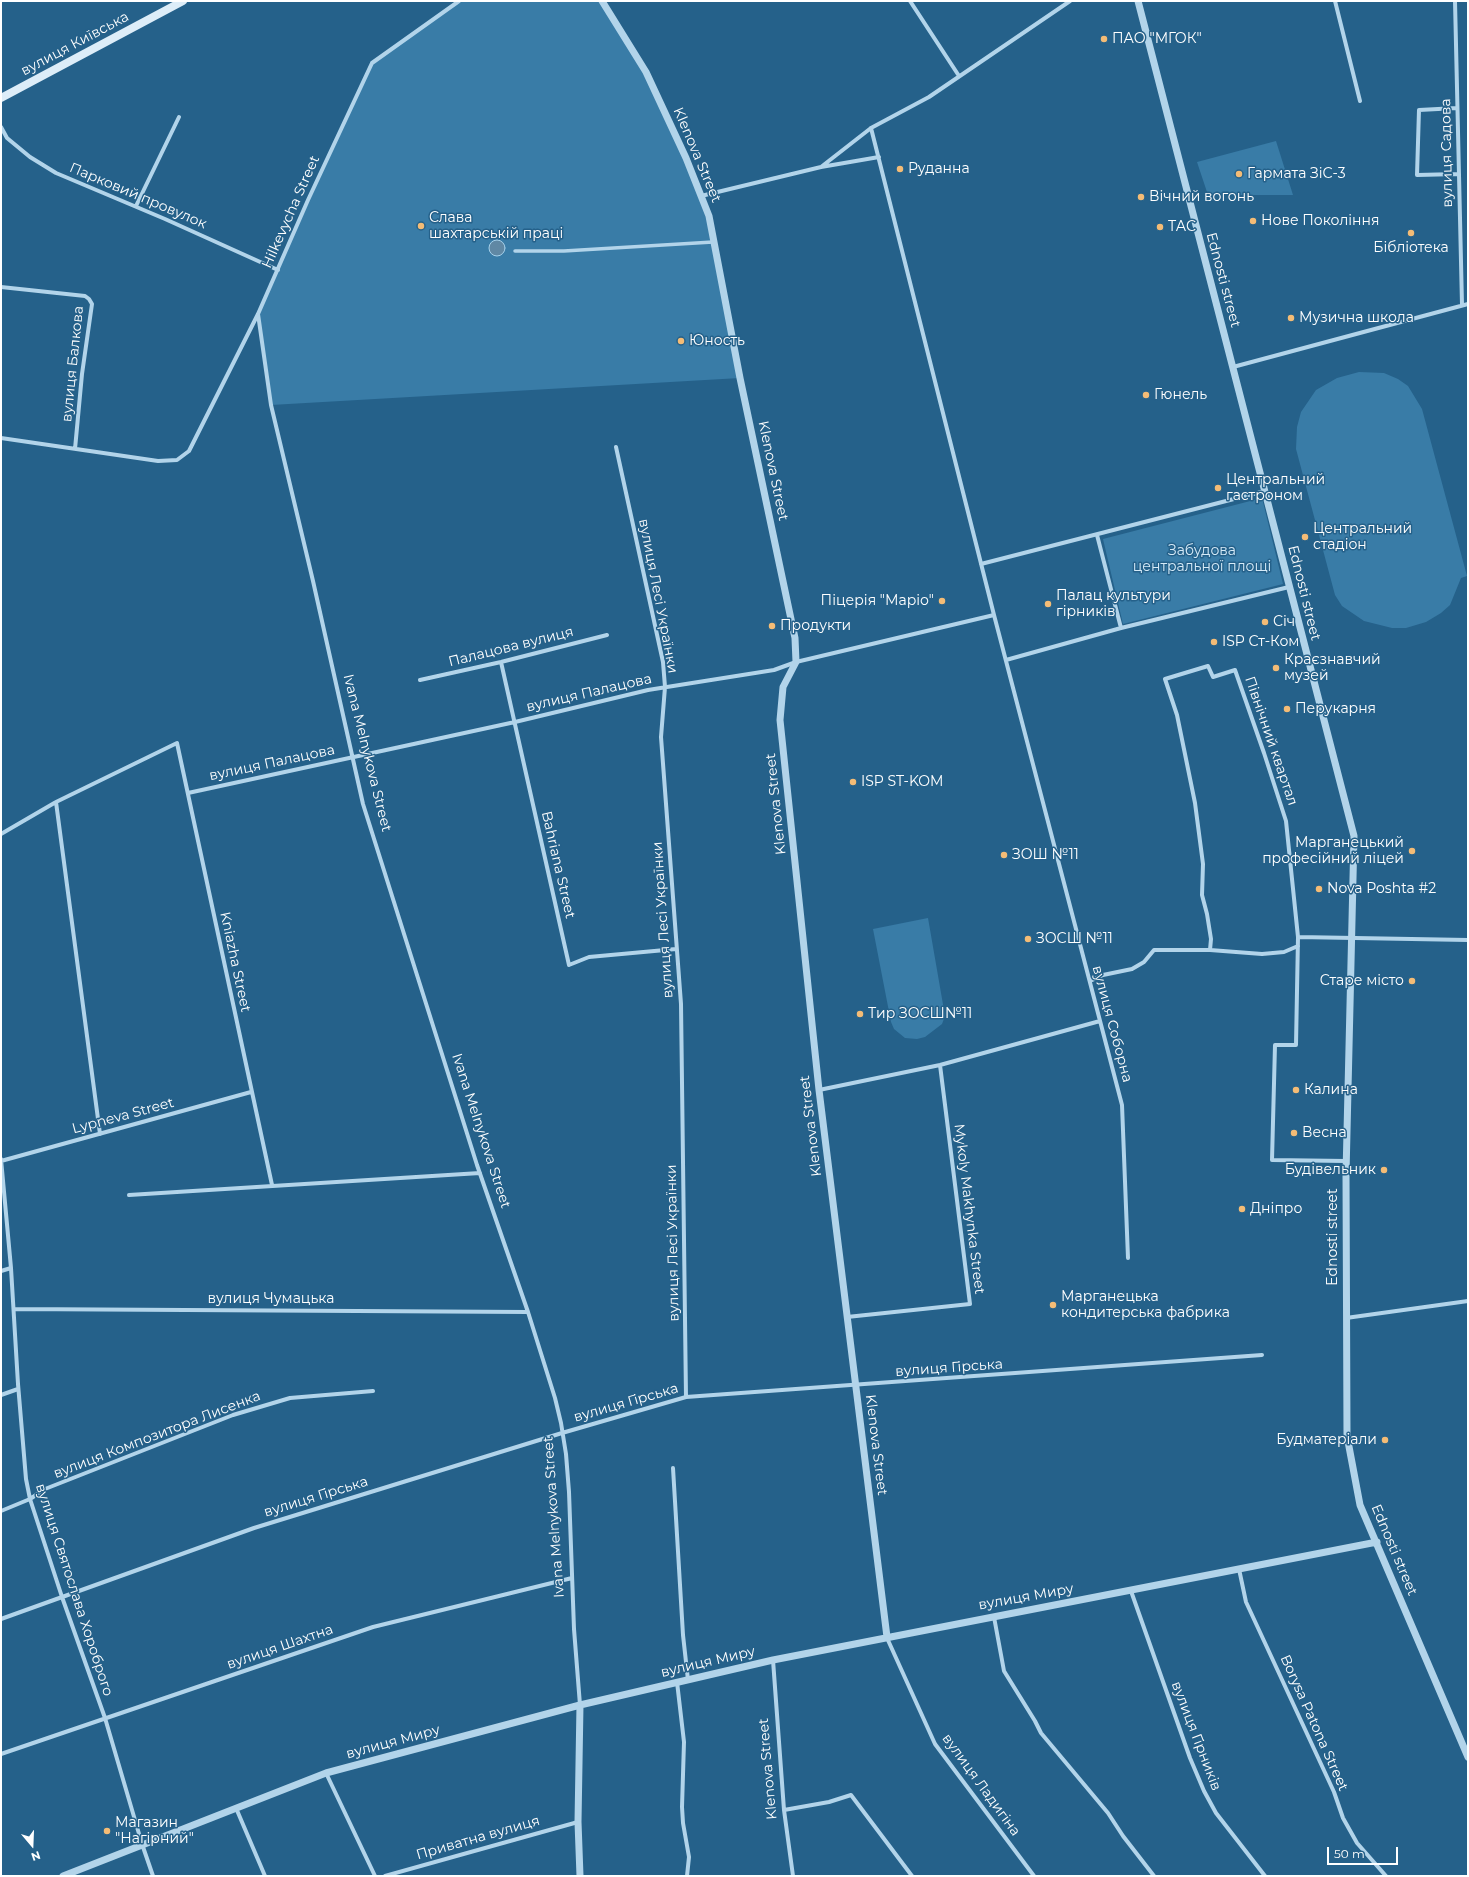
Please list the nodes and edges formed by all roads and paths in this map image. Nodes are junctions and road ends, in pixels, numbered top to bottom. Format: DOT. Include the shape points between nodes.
graph roads {
  1 [pos="183,1"];
  2 [pos="459,1"];
  3 [pos="602,1"];
  4 [pos="910,1"];
  5 [pos="1070,1"];
  6 [pos="1138,1"];
  7 [pos="1335,1"];
  8 [pos="1455,1"];
  9 [pos="959,76"];
  10 [pos="1,98"];
  11 [pos="1360,101"];
  12 [pos="1457,108"];
  13 [pos="179,116"];
  14 [pos="1,127"];
  15 [pos="871,128"];
  16 [pos="878,157"];
  17 [pos="821,167"];
  18 [pos="1458,174"];
  19 [pos="701,196"];
  20 [pos="136,206"];
  21 [pos="714,242"];
  22 [pos="515,251"];
  23 [pos="278,270"];
  24 [pos="1,287"];
  25 [pos="1468,304"];
  26 [pos="1462,305"];
  27 [pos="258,314"];
  28 [pos="1233,368"];
  29 [pos="1,438"];
  30 [pos="616,447"];
  31 [pos="75,449"];
  32 [pos="1265,491"];
  33 [pos="1097,535"];
  34 [pos="981,564"];
  35 [pos="1289,587"];
  36 [pos="994,616"];
  37 [pos="1121,628"];
  38 [pos="607,635"];
  39 [pos="1006,660"];
  40 [pos="501,662"];
  41 [pos="796,662"];
  42 [pos="420,680"];
  43 [pos="664,687"];
  44 [pos="514,722"];
  45 [pos="353,757"];
  46 [pos="188,793"];
  47 [pos="56,802"];
  48 [pos="1,834"];
  49 [pos="1298,937"];
  50 [pos="1351,938"];
  51 [pos="1468,940"];
  52 [pos="1298,946"];
  53 [pos="676,949"];
  54 [pos="1210,950"];
  55 [pos="1090,980"];
  56 [pos="1100,1021"];
  57 [pos="940,1064"];
  58 [pos="819,1090"];
  59 [pos="251,1092"];
  60 [pos="100,1134"];
  61 [pos="1,1160"];
  62 [pos="1346,1161"];
  63 [pos="480,1173"];
  64 [pos="272,1185"];
  65 [pos="128,1195"];
  66 [pos="1128,1258"];
  67 [pos="12,1268"];
  68 [pos="1,1272"];
  69 [pos="1468,1301"];
  70 [pos="14,1309"];
  71 [pos="528,1312"];
  72 [pos="847,1317"];
  73 [pos="1346,1318"];
  74 [pos="1262,1355"];
  75 [pos="855,1386"];
  76 [pos="18,1389"];
  77 [pos="373,1391"];
  78 [pos="1,1395"];
  79 [pos="686,1397"];
  80 [pos="562,1433"];
  81 [pos="673,1468"];
  82 [pos="30,1499"];
  83 [pos="1,1511"];
  84 [pos="1377,1542"];
  85 [pos="1239,1569"];
  86 [pos="572,1578"];
  87 [pos="1131,1591"];
  88 [pos="62,1597"];
  89 [pos="994,1616"];
  90 [pos="1,1619"];
  91 [pos="887,1637"];
  92 [pos="773,1660"];
  93 [pos="688,1680"];
  94 [pos="677,1682"];
  95 [pos="580,1705"];
  96 [pos="105,1718"];
  97 [pos="1,1754"];
  98 [pos="1468,1756"];
  99 [pos="326,1773"];
  100 [pos="236,1808"];
  101 [pos="784,1810"];
  102 [pos="578,1822"];
  103 [pos="142,1844"];
  104 [pos="792,1870"];
  105 [pos="63,1876"];
  106 [pos="153,1876"];
  107 [pos="265,1876"];
  108 [pos="375,1876"];
  109 [pos="385,1876"];
  110 [pos="580,1876"];
  111 [pos="687,1876"];
  112 [pos="793,1876"];
  113 [pos="797,1876"];
  114 [pos="912,1876"];
  115 [pos="1034,1876"];
  116 [pos="1154,1876"];
  117 [pos="1265,1876"];
  118 [pos="1386,1876"];
  1 -- 10 [label="main road, вулиця Київська"];
  2 -- 23 [label="street, Hilkevycha Street" via="372,63"];
  3 -- 19 [label="street, Klenova Street" via="646,72"];
  4 -- 9 [label="street"];
  5 -- 9 [label="street"];
  6 -- 28 [label="street, Ednosti street"];
  7 -- 11 [label="street"];
  8 -- 12 [label="street, вулиця Садова"];
  9 -- 15 [label="street" via="929,97"];
  12 -- 18 [label="street, вулиця Садова"];
  12 -- 18 [label="street" via="1419,110 1417,175"];
  13 -- 20 [label="street"];
  14 -- 20 [label="street, Парковий провулок" via="7,138 30,157 56,173"];
  15 -- 16 [label="street, вулиця Соборна"];
  15 -- 17 [label="street"];
  16 -- 17 [label="street"];
  16 -- 34 [label="street, вулиця Соборна"];
  17 -- 19 [label="street"];
  18 -- 26 [label="street, вулиця Садова"];
  19 -- 21 [label="street, Klenova Street" via="709,216"];
  20 -- 23 [label="street, Парковий провулок"];
  21 -- 22 [label="street" via="564,251"];
  21 -- 41 [label="street, Klenova Street" via="795,638"];
  23 -- 27 [label="street, Hilkevycha Street"];
  24 -- 31 [label="street, вулиця Балкова" via="85,296 92,304"];
  25 -- 26 [label="street"];
  26 -- 28 [label="street"];
  27 -- 31 [label="street, Hilkevycha Street" via="189,451 177,460 158,461"];
  27 -- 45 [label="street, Ivana Melnykova Street" via="271,405"];
  28 -- 32 [label="street, Ednosti street"];
  29 -- 31 [label="street, Hilkevycha Street"];
  30 -- 43 [label="street, вулиця Лесі Українки" via="663,662"];
  32 -- 33 [label="street"];
  32 -- 35 [label="street, Ednosti street"];
  33 -- 34 [label="street"];
  33 -- 37 [label="street"];
  34 -- 36 [label="street, вулиця Соборна"];
  35 -- 37 [label="street"];
  35 -- 50 [label="street, Ednosti street" via="1354,836"];
  36 -- 39 [label="street, вулиця Соборна"];
  36 -- 41 [label="street, вулиця Палацова"];
  37 -- 39 [label="street"];
  38 -- 40 [label="street, Палацова вулиця"];
  39 -- 55 [label="street, вулиця Соборна"];
  40 -- 42 [label="street, Палацова вулиця"];
  40 -- 44 [label="street, Bahriana Street"];
  41 -- 43 [label="street, вулиця Палацова" via="774,670"];
  41 -- 58 [label="street, Klenova Street" via="783,687 780,720"];
  43 -- 44 [label="street, вулиця Палацова"];
  43 -- 53 [label="street, вулиця Лесі Українки" via="661,737"];
  44 -- 45 [label="street, вулиця Палацова"];
  44 -- 53 [label="street, Bahriana Street" via="569,965 589,957"];
  45 -- 46 [label="street, вулиця Палацова"];
  45 -- 63 [label="street, Ivana Melnykova Street" via="362,804"];
  46 -- 47 [label="street, Kniazha Street" via="177,743"];
  46 -- 59 [label="street, Kniazha Street"];
  47 -- 48 [label="street"];
  47 -- 60 [label="street"];
  49 -- 50 [label="street"];
  49 -- 52 [label="street, Північний квартал"];
  49 -- 54 [label="street, Північний квартал" via="1286,820 1264,753 1236,670 1213,677 1208,666 1165,679 1177,715 1195,803 1203,864 1202,895 1211,939"];
  50 -- 51 [label="street"];
  50 -- 62 [label="street, Ednosti street"];
  52 -- 54 [label="street" via="1284,952 1262,954"];
  52 -- 62 [label="street, Північний квартал" via="1296,1046 1275,1045 1272,1160"];
  53 -- 79 [label="street, вулиця Лесі Українки" via="680,1004"];
  54 -- 55 [label="street" via="1154,950 1144,962 1132,969"];
  55 -- 56 [label="street, вулиця Соборна"];
  56 -- 57 [label="street"];
  56 -- 66 [label="street, вулиця Соборна" via="1122,1105"];
  57 -- 58 [label="street"];
  57 -- 72 [label="street, Mykoly Makhynka Street" via="970,1304"];
  58 -- 72 [label="street, Klenova Street"];
  59 -- 60 [label="street, Lypneva Street"];
  59 -- 64 [label="street, Kniazha Street"];
  60 -- 61 [label="street, Lypneva Street"];
  61 -- 67 [label="street, вулиця Святослава Хороброго"];
  62 -- 73 [label="street, Ednosti street"];
  63 -- 64 [label="street"];
  63 -- 71 [label="street, Ivana Melnykova Street"];
  64 -- 65 [label="street"];
  67 -- 68 [label="street"];
  67 -- 70 [label="street, вулиця Святослава Хороброго"];
  69 -- 73 [label="street"];
  70 -- 71 [label="street, вулиця Чумацька"];
  70 -- 76 [label="street, вулиця Святослава Хороброго"];
  71 -- 80 [label="street, Ivana Melnykova Street" via="555,1398"];
  72 -- 75 [label="street, Klenova Street"];
  73 -- 84 [label="street, Ednosti street" via="1347,1436 1360,1505"];
  74 -- 75 [label="street, вулиця Гірська"];
  75 -- 79 [label="street, вулиця Гірська"];
  75 -- 91 [label="street, Klenova Street"];
  76 -- 78 [label="street"];
  76 -- 82 [label="street, вулиця Святослава Хороброго"];
  77 -- 82 [label="street, вулиця Композитора Лисенка" via="290,1398 233,1415 45,1489"];
  79 -- 80 [label="street, вулиця Гірська"];
  80 -- 86 [label="street, Ivana Melnykova Street" via="566,1454"];
  80 -- 88 [label="street, вулиця Гірська" via="254,1528"];
  81 -- 93 [label="street"];
  82 -- 83 [label="street, вулиця Композитора Лисенка"];
  82 -- 88 [label="street, вулиця Святослава Хороброго"];
  84 -- 85 [label="street, вулиця Миру"];
  84 -- 98 [label="street, Ednosti street"];
  85 -- 87 [label="street, вулиця Миру"];
  85 -- 118 [label="street, Borysa Patona Street" via="1246,1602 1334,1792 1343,1818 1357,1843"];
  86 -- 95 [label="street, Ivana Melnykova Street"];
  86 -- 96 [label="street, вулиця Шахтна" via="373,1627"];
  87 -- 89 [label="street, вулиця Миру"];
  87 -- 117 [label="street, вулиця Гірників" via="1204,1791 1216,1812"];
  88 -- 90 [label="street, вулиця Гірська"];
  88 -- 96 [label="street, вулиця Святослава Хороброго"];
  89 -- 91 [label="street, вулиця Миру"];
  89 -- 116 [label="street" via="1004,1671 1041,1733 1108,1813"];
  91 -- 92 [label="street, вулиця Миру"];
  91 -- 115 [label="street, вулиця Ладигіна" via="936,1744"];
  92 -- 93 [label="street, вулиця Миру"];
  92 -- 101 [label="street, Klenova Street"];
  93 -- 94 [label="street, вулиця Миру"];
  94 -- 95 [label="street, вулиця Миру"];
  94 -- 111 [label="street" via="684,1742 682,1807 689,1858"];
  95 -- 99 [label="street, вулиця Миру"];
  95 -- 102 [label="street, Ivana Melnykova Street"];
  96 -- 97 [label="street, вулиця Шахтна"];
  96 -- 103 [label="street, вулиця Святослава Хороброго"];
  99 -- 100 [label="street, вулиця Миру"];
  99 -- 108 [label="street"];
  100 -- 103 [label="street, вулиця Миру"];
  100 -- 107 [label="street"];
  101 -- 104 [label="street, Klenova Street"];
  101 -- 114 [label="street" via="851,1795"];
  102 -- 109 [label="street, Приватна вулиця"];
  102 -- 110 [label="street, Ivana Melnykova Street"];
  103 -- 105 [label="street, вулиця Миру"];
  103 -- 106 [label="street, вулиця Святослава Хороброго"];
  104 -- 112 [label="street, Klenova Street"];
  104 -- 113 [label="street"];
}
